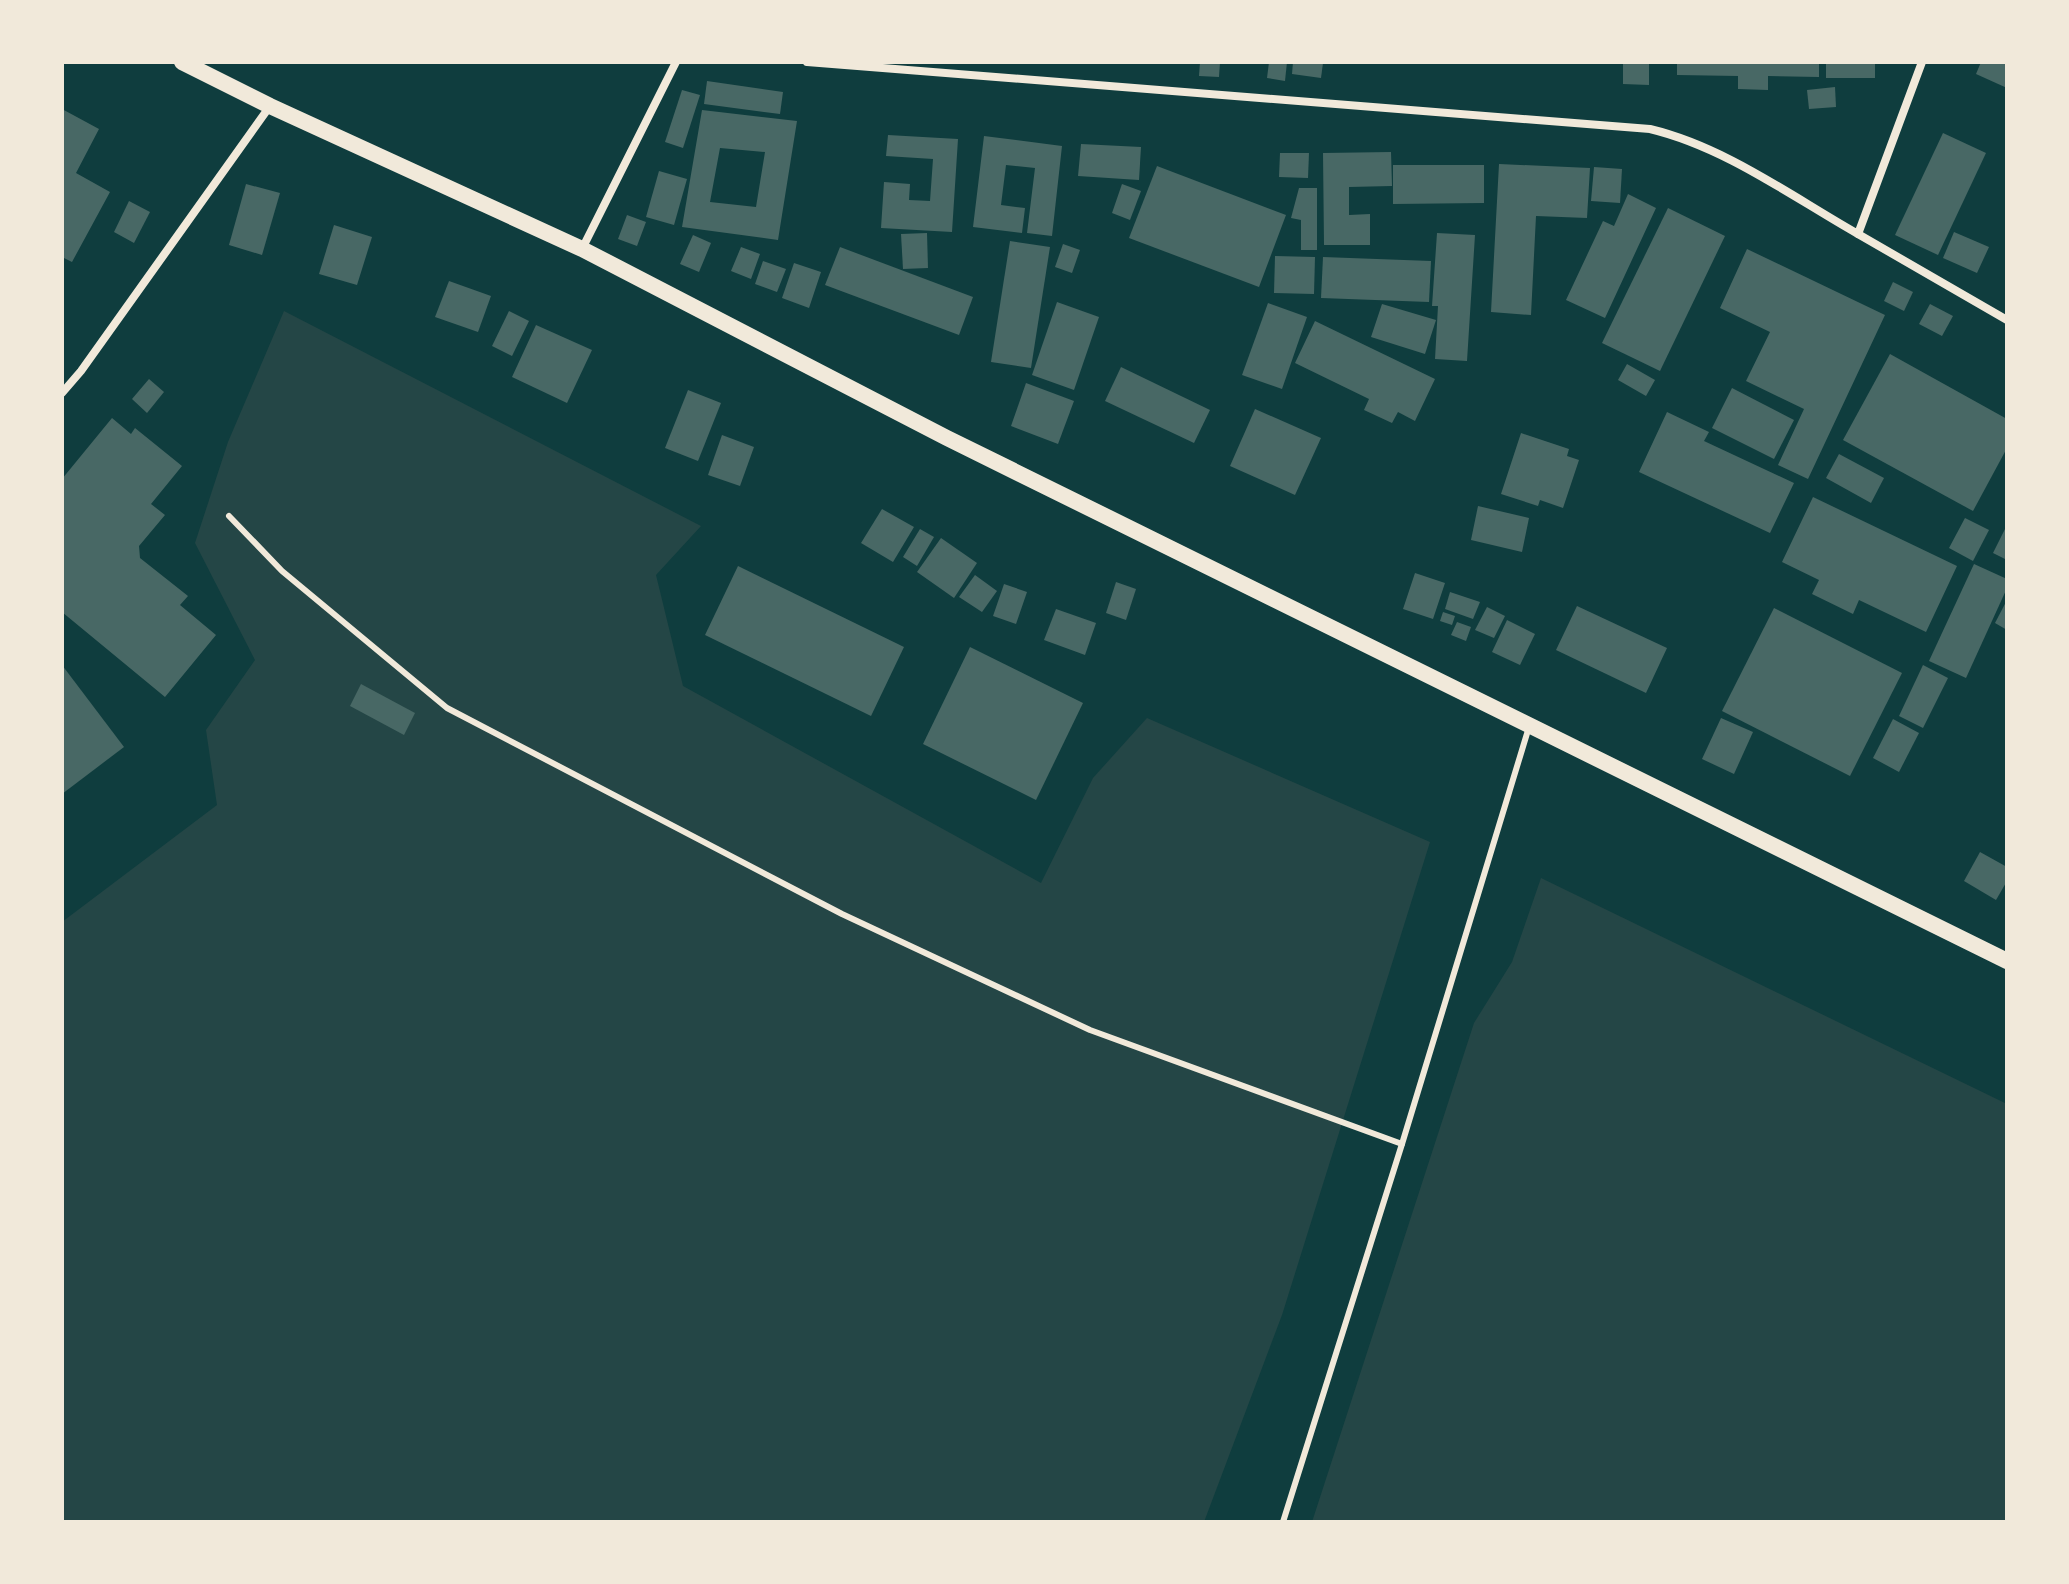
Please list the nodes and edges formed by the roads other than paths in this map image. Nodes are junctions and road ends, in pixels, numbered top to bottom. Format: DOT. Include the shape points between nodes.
graph roads {
  1 [pos="182,62"];
  2 [pos="676,62"];
  3 [pos="807,62"];
  4 [pos="1922,62"];
  5 [pos="270,106"];
  6 [pos="1858,234"];
  7 [pos="582,249"];
  8 [pos="2007,320"];
  9 [pos="62,393"];
  10 [pos="229,516"];
  11 [pos="1529,727"];
  12 [pos="2007,961"];
  13 [pos="1402,1144"];
  14 [pos="1283,1522"];
  1 -- 5 [label="main road"];
  2 -- 7 [label="street"];
  3 -- 6 [label="street" via="1650,129 1715,151"];
  4 -- 6 [label="street"];
  5 -- 7 [label="main road"];
  5 -- 9 [label="street"];
  6 -- 8 [label="street"];
  7 -- 11 [label="main road" via="947,438"];
  10 -- 13 [label="lane" via="282,571 447,708 842,914 1090,1030"];
  11 -- 12 [label="main road"];
  11 -- 13 [label="lane"];
  13 -- 14 [label="lane"];
}
